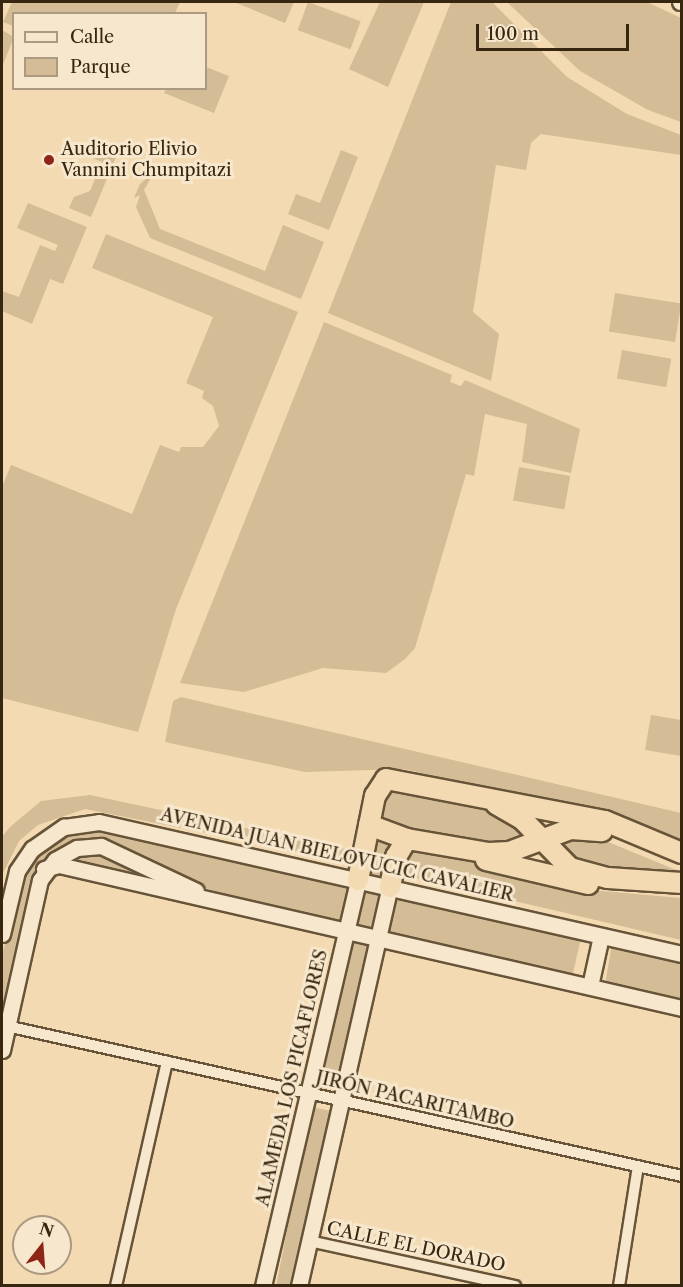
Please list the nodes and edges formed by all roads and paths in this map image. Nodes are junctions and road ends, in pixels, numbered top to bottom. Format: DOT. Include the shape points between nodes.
graph roads {
  1 [pos="431,784"];
  2 [pos="369,825"];
  3 [pos="407,839"];
  4 [pos="540,841"];
  5 [pos="428,844"];
  6 [pos="681,853"];
  7 [pos="681,864"];
  8 [pos="44,869"];
  9 [pos="358,880"];
  10 [pos="681,883"];
  11 [pos="390,887"];
  12 [pos="681,893"];
  13 [pos="217,902"];
  14 [pos="346,932"];
  15 [pos="2,934"];
  16 [pos="601,936"];
  17 [pos="378,940"];
  18 [pos="681,954"];
  19 [pos="590,986"];
  20 [pos="681,1008"];
  21 [pos="4,1026"];
  22 [pos="2,1050"];
  23 [pos="166,1062"];
  24 [pos="308,1093"];
  25 [pos="341,1101"];
  26 [pos="638,1166"];
  27 [pos="681,1176"];
  28 [pos="309,1241"];
  29 [pos="116,1286"];
  30 [pos="263,1286"];
  31 [pos="299,1286"];
  32 [pos="515,1286"];
  33 [pos="619,1286"];
  1 -- 2 [label="highway" via="386,779 375,796"];
  1 -- 4 [label="highway" via="510,811"];
  1 -- 6 [label="highway" via="604,821"];
  2 -- 3 [label="highway"];
  2 -- 9 [label="highway"];
  3 -- 5 [label="highway"];
  3 -- 11 [label="highway" via="396,857"];
  4 -- 5 [label="highway" via="489,853"];
  4 -- 7 [label="highway" via="571,829 593,829"];
  4 -- 10 [label="highway" via="554,857 587,874"];
  5 -- 12 [label="highway" via="595,886"];
  8 -- 13 [label="main road" via="58,865"];
  8 -- 13 [label="main road" via="70,851 101,846"];
  8 -- 21 [label="main road"];
  9 -- 11 [label="main road, AVENIDA JUAN BIELOVUCIC CAVALIER"];
  9 -- 14 [label="main road, ALAMEDA LOS PICAFLORES"];
  9 -- 15 [label="main road, AVENIDA JUAN BIELOVUCIC CAVALIER" via="99,822 64,827 39,841 20,864"];
  11 -- 16 [label="main road, AVENIDA JUAN BIELOVUCIC CAVALIER"];
  11 -- 17 [label="main road"];
  13 -- 14 [label="main road"];
  14 -- 17 [label="main road"];
  14 -- 24 [label="main road, ALAMEDA LOS PICAFLORES"];
  16 -- 18 [label="main road, AVENIDA JUAN BIELOVUCIC CAVALIER"];
  16 -- 19 [label="main road"];
  17 -- 19 [label="main road"];
  17 -- 25 [label="main road"];
  19 -- 20 [label="main road"];
  21 -- 22 [label="main road"];
  21 -- 23 [label="street, JIRÓN PACARITAMBO"];
  23 -- 24 [label="street, JIRÓN PACARITAMBO"];
  23 -- 29 [label="street"];
  24 -- 25 [label="street, JIRÓN PACARITAMBO"];
  24 -- 30 [label="main road, ALAMEDA LOS PICAFLORES"];
  25 -- 26 [label="street, JIRÓN PACARITAMBO"];
  25 -- 28 [label="main road"];
  26 -- 27 [label="street, JIRÓN PACARITAMBO"];
  26 -- 33 [label="street"];
  28 -- 31 [label="main road"];
  28 -- 32 [label="street, CALLE EL DORADO"];
}
